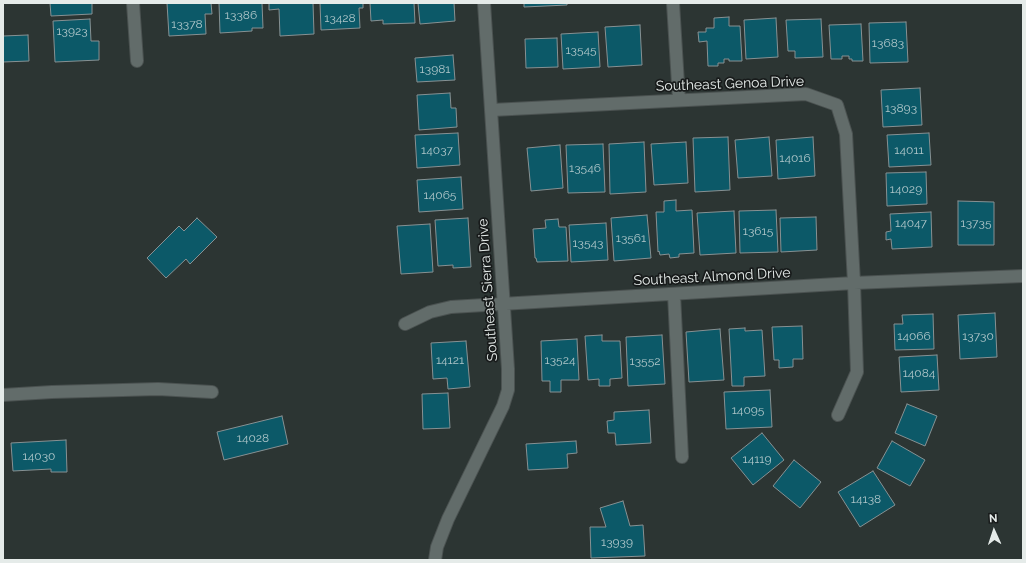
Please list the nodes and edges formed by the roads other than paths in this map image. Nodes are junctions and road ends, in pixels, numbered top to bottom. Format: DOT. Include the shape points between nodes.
graph roads {
  1 [pos="133,3"];
  2 [pos="484,3"];
  3 [pos="673,3"];
  4 [pos="137,61"];
  5 [pos="679,100"];
  6 [pos="492,110"];
  7 [pos="1023,276"];
  8 [pos="854,283"];
  9 [pos="674,294"];
  10 [pos="504,304"];
  11 [pos="405,324"];
  12 [pos="212,392"];
  13 [pos="3,395"];
  14 [pos="838,415"];
  15 [pos="682,457"];
  16 [pos="435,560"];
  1 -- 4 [label="street"];
  2 -- 6 [label="street, Southeast Sierra Drive"];
  3 -- 5 [label="street"];
  5 -- 6 [label="street, Southeast Genoa Drive"];
  5 -- 8 [label="street, Southeast Genoa Drive" via="806,94 837,105 846,134"];
  6 -- 10 [label="street, Southeast Sierra Drive"];
  7 -- 8 [label="street, Southeast Almond Drive"];
  8 -- 9 [label="street, Southeast Almond Drive"];
  8 -- 14 [label="street" via="857,372"];
  9 -- 10 [label="street, Southeast Almond Drive"];
  9 -- 15 [label="street"];
  10 -- 11 [label="street, Southeast Almond Drive" via="451,307 430,312"];
  10 -- 16 [label="street, Southeast Sierra Drive" via="508,390 503,406 448,519 437,547"];
  12 -- 13 [label="street" via="158,389"];
}
